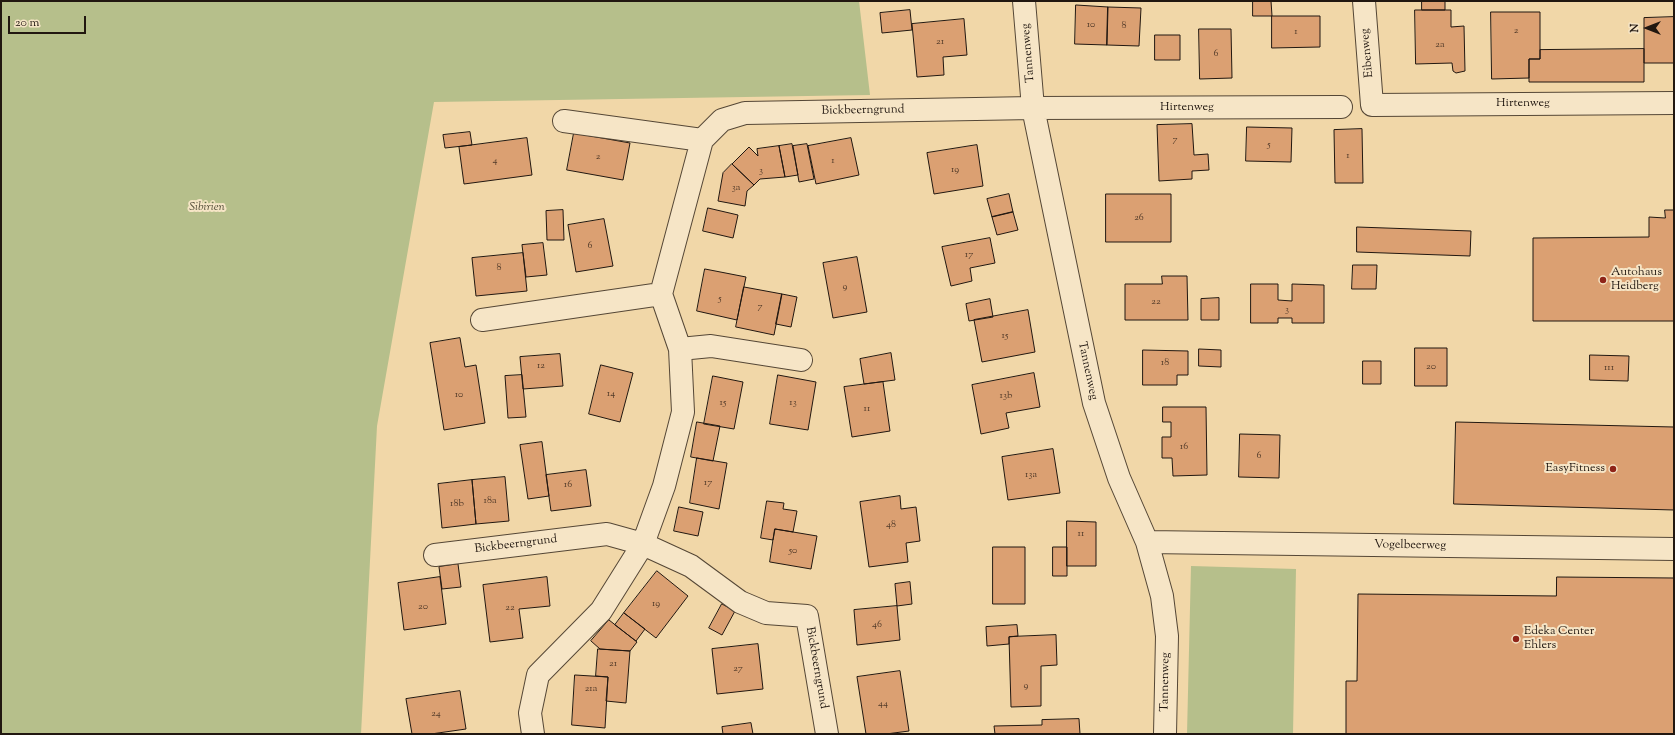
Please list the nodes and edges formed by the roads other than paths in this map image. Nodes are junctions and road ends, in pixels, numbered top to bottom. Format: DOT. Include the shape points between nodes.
graph roads {
  1 [pos="1024,1"];
  2 [pos="1364,1"];
  3 [pos="1674,103"];
  4 [pos="1372,105"];
  5 [pos="1341,107"];
  6 [pos="1033,108"];
  7 [pos="564,121"];
  8 [pos="702,140"];
  9 [pos="661,294"];
  10 [pos="482,320"];
  11 [pos="680,349"];
  12 [pos="801,360"];
  13 [pos="1147,542"];
  14 [pos="643,544"];
  15 [pos="1674,549"];
  16 [pos="435,555"];
  17 [pos="533,734"];
  18 [pos="827,734"];
  19 [pos="1165,734"];
  1 -- 6 [label="street, Tannenweg"];
  2 -- 4 [label="street, Eibenweg"];
  3 -- 4 [label="street, Hirtenweg"];
  5 -- 6 [label="street, Hirtenweg"];
  6 -- 8 [label="street, Bickbeerngrund" via="745,113 722,120"];
  6 -- 13 [label="street, Tannenweg" via="1094,403 1119,478"];
  7 -- 8 [label="street"];
  8 -- 9 [label="street"];
  9 -- 10 [label="street"];
  9 -- 11 [label="street"];
  11 -- 12 [label="street" via="711,346"];
  11 -- 14 [label="street" via="683,412 664,486"];
  13 -- 15 [label="street, Vogelbeerweg"];
  13 -- 19 [label="street, Tannenweg" via="1162,596 1167,636"];
  14 -- 16 [label="street, Bickbeerngrund" via="607,534"];
  14 -- 17 [label="street" via="601,611 538,675 530,713"];
  14 -- 18 [label="street, Bickbeerngrund" via="691,566 740,602 766,613 806,616"];
}
